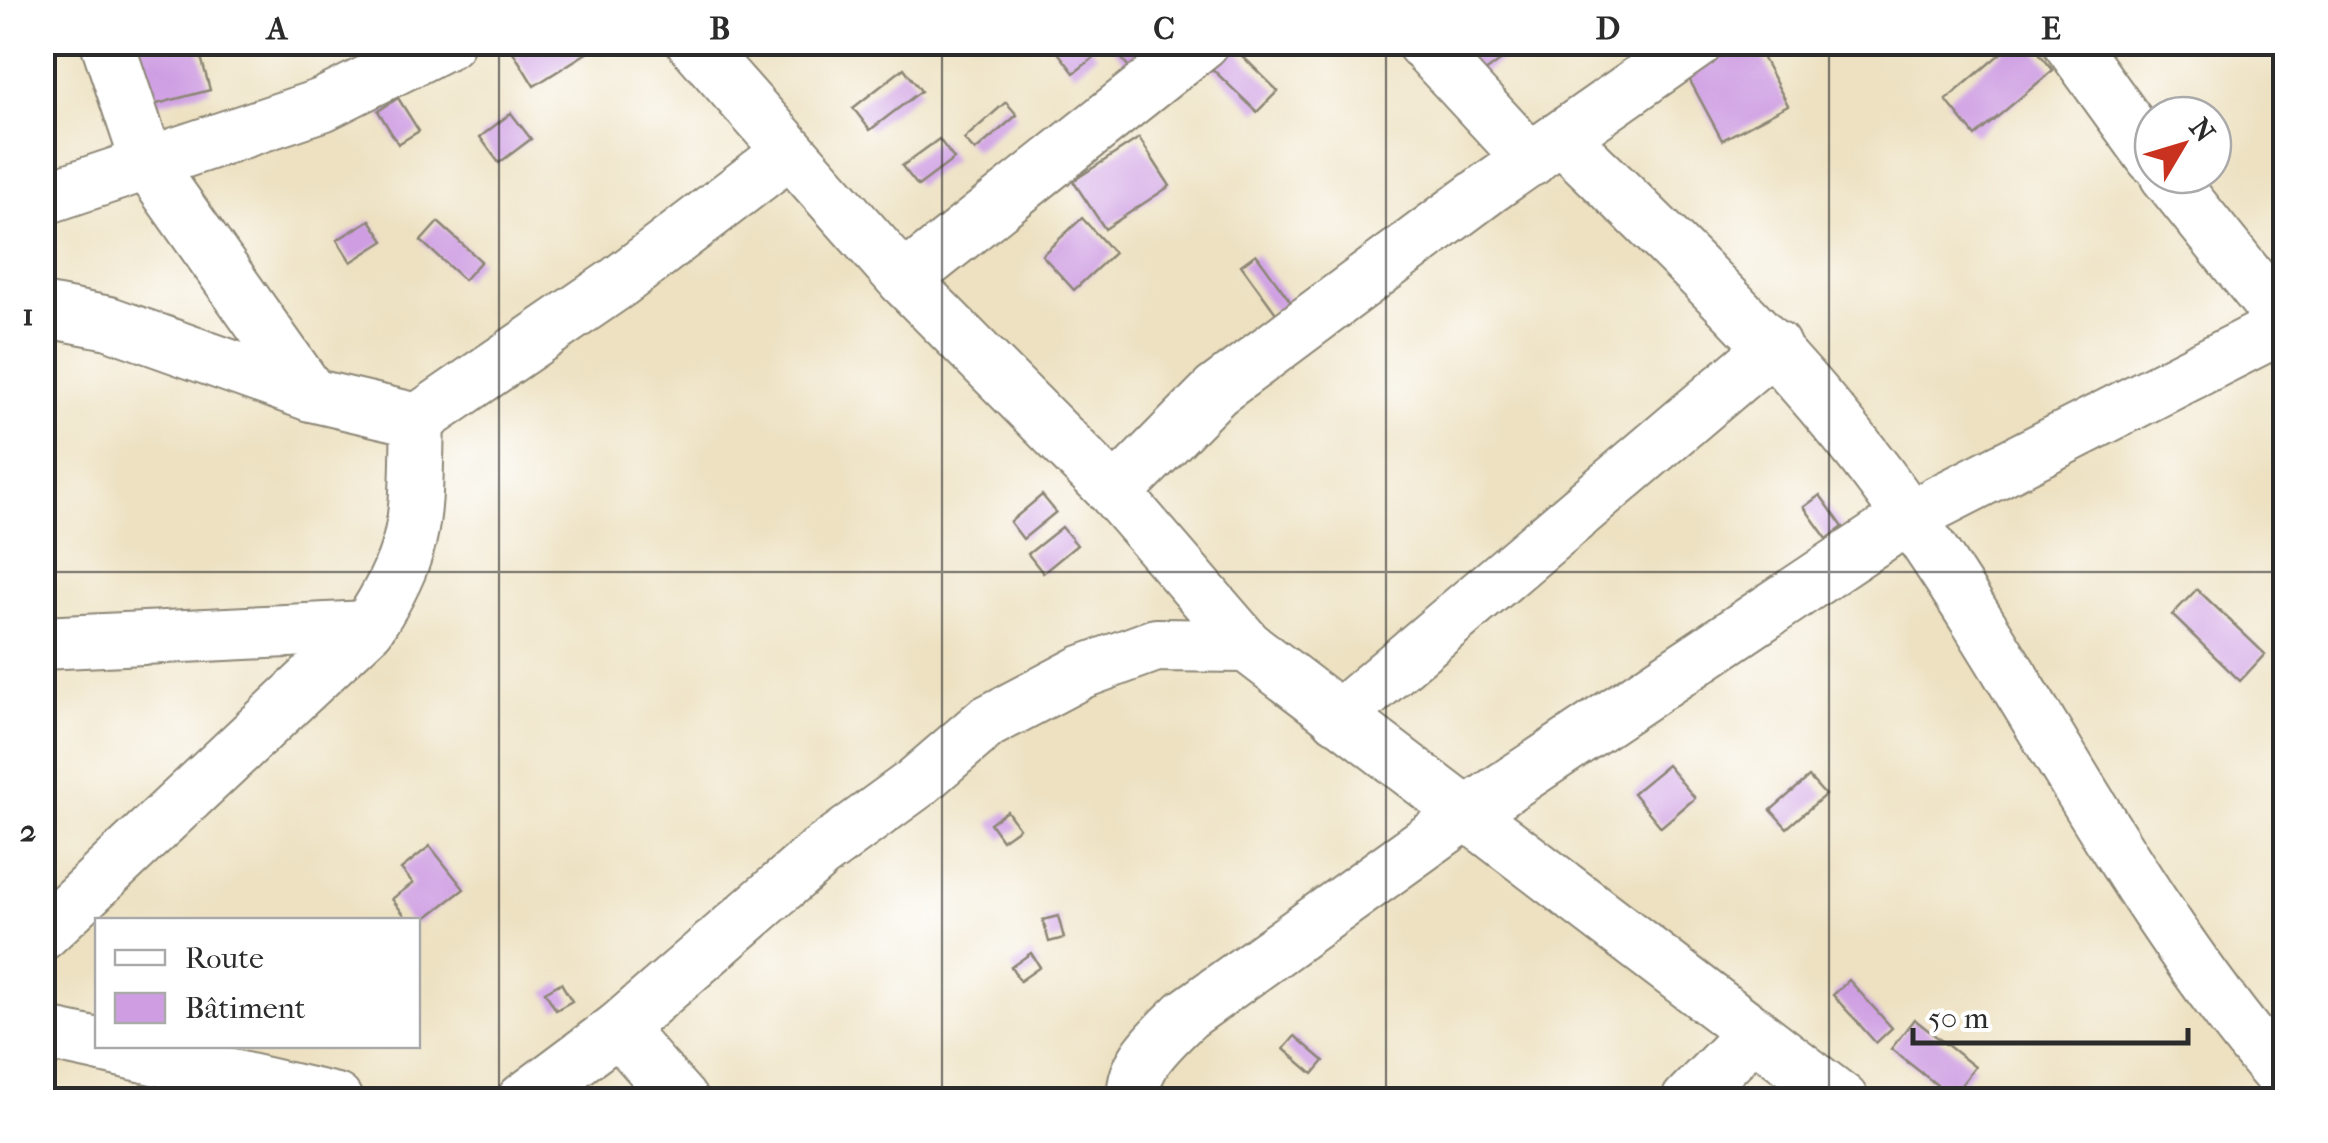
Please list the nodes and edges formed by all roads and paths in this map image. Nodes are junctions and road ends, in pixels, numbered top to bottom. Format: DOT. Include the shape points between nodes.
graph roads {
  1 [pos="107,42"];
  2 [pos="448,42"];
  3 [pos="693,42"];
  4 [pos="1203,42"];
  5 [pos="1422,42"];
  6 [pos="1697,42"];
  7 [pos="2069,42"];
  8 [pos="2133,130"];
  9 [pos="1547,149"];
  10 [pos="788,153"];
  11 [pos="148,164"];
  12 [pos="2182,195"];
  13 [pos="42,200"];
  14 [pos="904,280"];
  15 [pos="42,310"];
  16 [pos="2286,324"];
  17 [pos="1774,346"];
  18 [pos="312,395"];
  19 [pos="418,420"];
  20 [pos="1115,493"];
  21 [pos="1909,517"];
  22 [pos="368,627"];
  23 [pos="42,642"];
  24 [pos="1248,646"];
  25 [pos="1338,717"];
  26 [pos="1464,814"];
  27 [pos="42,934"];
  28 [pos="618,1029"];
  29 [pos="1754,1032"];
  30 [pos="42,1033"];
  31 [pos="95,1044"];
  32 [pos="112,1048"];
  33 [pos="2286,1082"];
  34 [pos="336,1100"];
  35 [pos="523,1100"];
  36 [pos="681,1100"];
  37 [pos="1134,1100"];
  38 [pos="1688,1100"];
  39 [pos="1842,1100"];
  1 -- 11 [label="street"];
  2 -- 11 [label="street" via="322,105"];
  3 -- 10 [label="street"];
  4 -- 14 [label="street"];
  5 -- 9 [label="street"];
  6 -- 9 [label="street"];
  7 -- 8 [label="street"];
  9 -- 17 [label="street"];
  9 -- 20 [label="street" via="1216,391"];
  10 -- 14 [label="street"];
  10 -- 19 [label="street" via="619,282"];
  11 -- 13 [label="street"];
  11 -- 18 [label="street"];
  12 -- 16 [label="street"];
  14 -- 20 [label="street"];
  15 -- 18 [label="street" via="109,323"];
  16 -- 21 [label="street"];
  17 -- 21 [label="street"];
  17 -- 25 [label="street"];
  18 -- 19 [label="street"];
  19 -- 22 [label="street" via="414,535 399,580"];
  20 -- 24 [label="street"];
  21 -- 26 [label="street"];
  21 -- 33 [label="street" via="2184,956"];
  22 -- 23 [label="street"];
  22 -- 27 [label="street"];
  24 -- 25 [label="street"];
  24 -- 28 [label="street" via="1156,646 1082,672 987,722 819,854"];
  25 -- 26 [label="street"];
  26 -- 29 [label="street"];
  26 -- 37 [label="street" via="1186,1015 1151,1051 1132,1084"];
  28 -- 35 [label="street"];
  28 -- 36 [label="street"];
  29 -- 38 [label="street"];
  29 -- 39 [label="street"];
  30 -- 31 [label="street"];
  32 -- 34 [label="street"];
}
